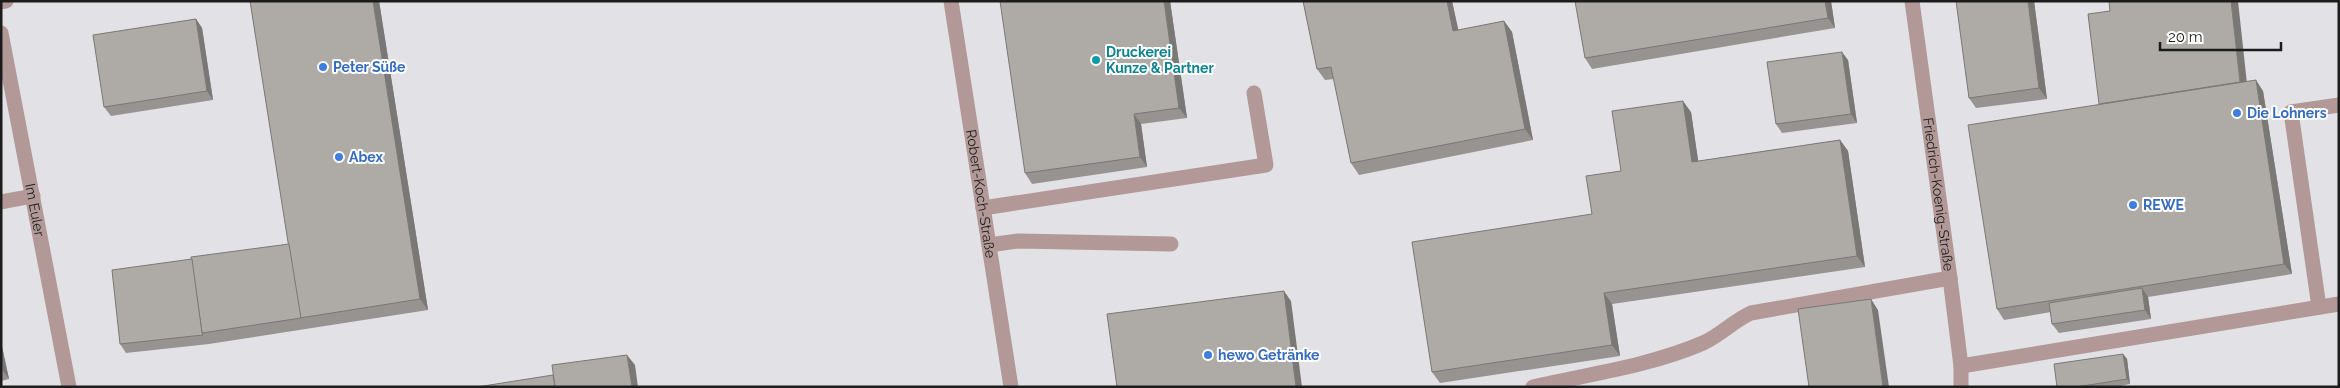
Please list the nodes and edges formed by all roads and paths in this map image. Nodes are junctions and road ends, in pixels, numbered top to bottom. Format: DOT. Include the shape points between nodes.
graph roads {
  1 [pos="6,1"];
  2 [pos="951,1"];
  3 [pos="1912,1"];
  4 [pos="1,2"];
  5 [pos="1,33"];
  6 [pos="1254,93"];
  7 [pos="2339,105"];
  8 [pos="33,196"];
  9 [pos="1,202"];
  10 [pos="983,208"];
  11 [pos="1171,244"];
  12 [pos="989,245"];
  13 [pos="1950,278"];
  14 [pos="2339,304"];
  15 [pos="2319,307"];
  16 [pos="1961,366"];
  17 [pos="69,387"];
  18 [pos="1011,387"];
  19 [pos="1533,387"];
  20 [pos="1961,387"];
  1 -- 4 [label="street"];
  2 -- 10 [label="street, Robert-Koch-Straße"];
  3 -- 13 [label="street, Friedrich-Koenig-Straße"];
  5 -- 8 [label="street, Im Euler"];
  6 -- 10 [label="street" via="1266,165"];
  7 -- 15 [label="street" via="2291,112"];
  8 -- 9 [label="street"];
  8 -- 17 [label="street, Im Euler"];
  10 -- 12 [label="street, Robert-Koch-Straße"];
  11 -- 12 [label="street" via="1018,241"];
  12 -- 18 [label="street, Robert-Koch-Straße"];
  13 -- 16 [label="street, Friedrich-Koenig-Straße"];
  13 -- 19 [label="street" via="1751,313 1720,335 1668,356"];
  14 -- 15 [label="street"];
  15 -- 16 [label="street"];
  16 -- 20 [label="street, Friedrich-Koenig-Straße"];
}
